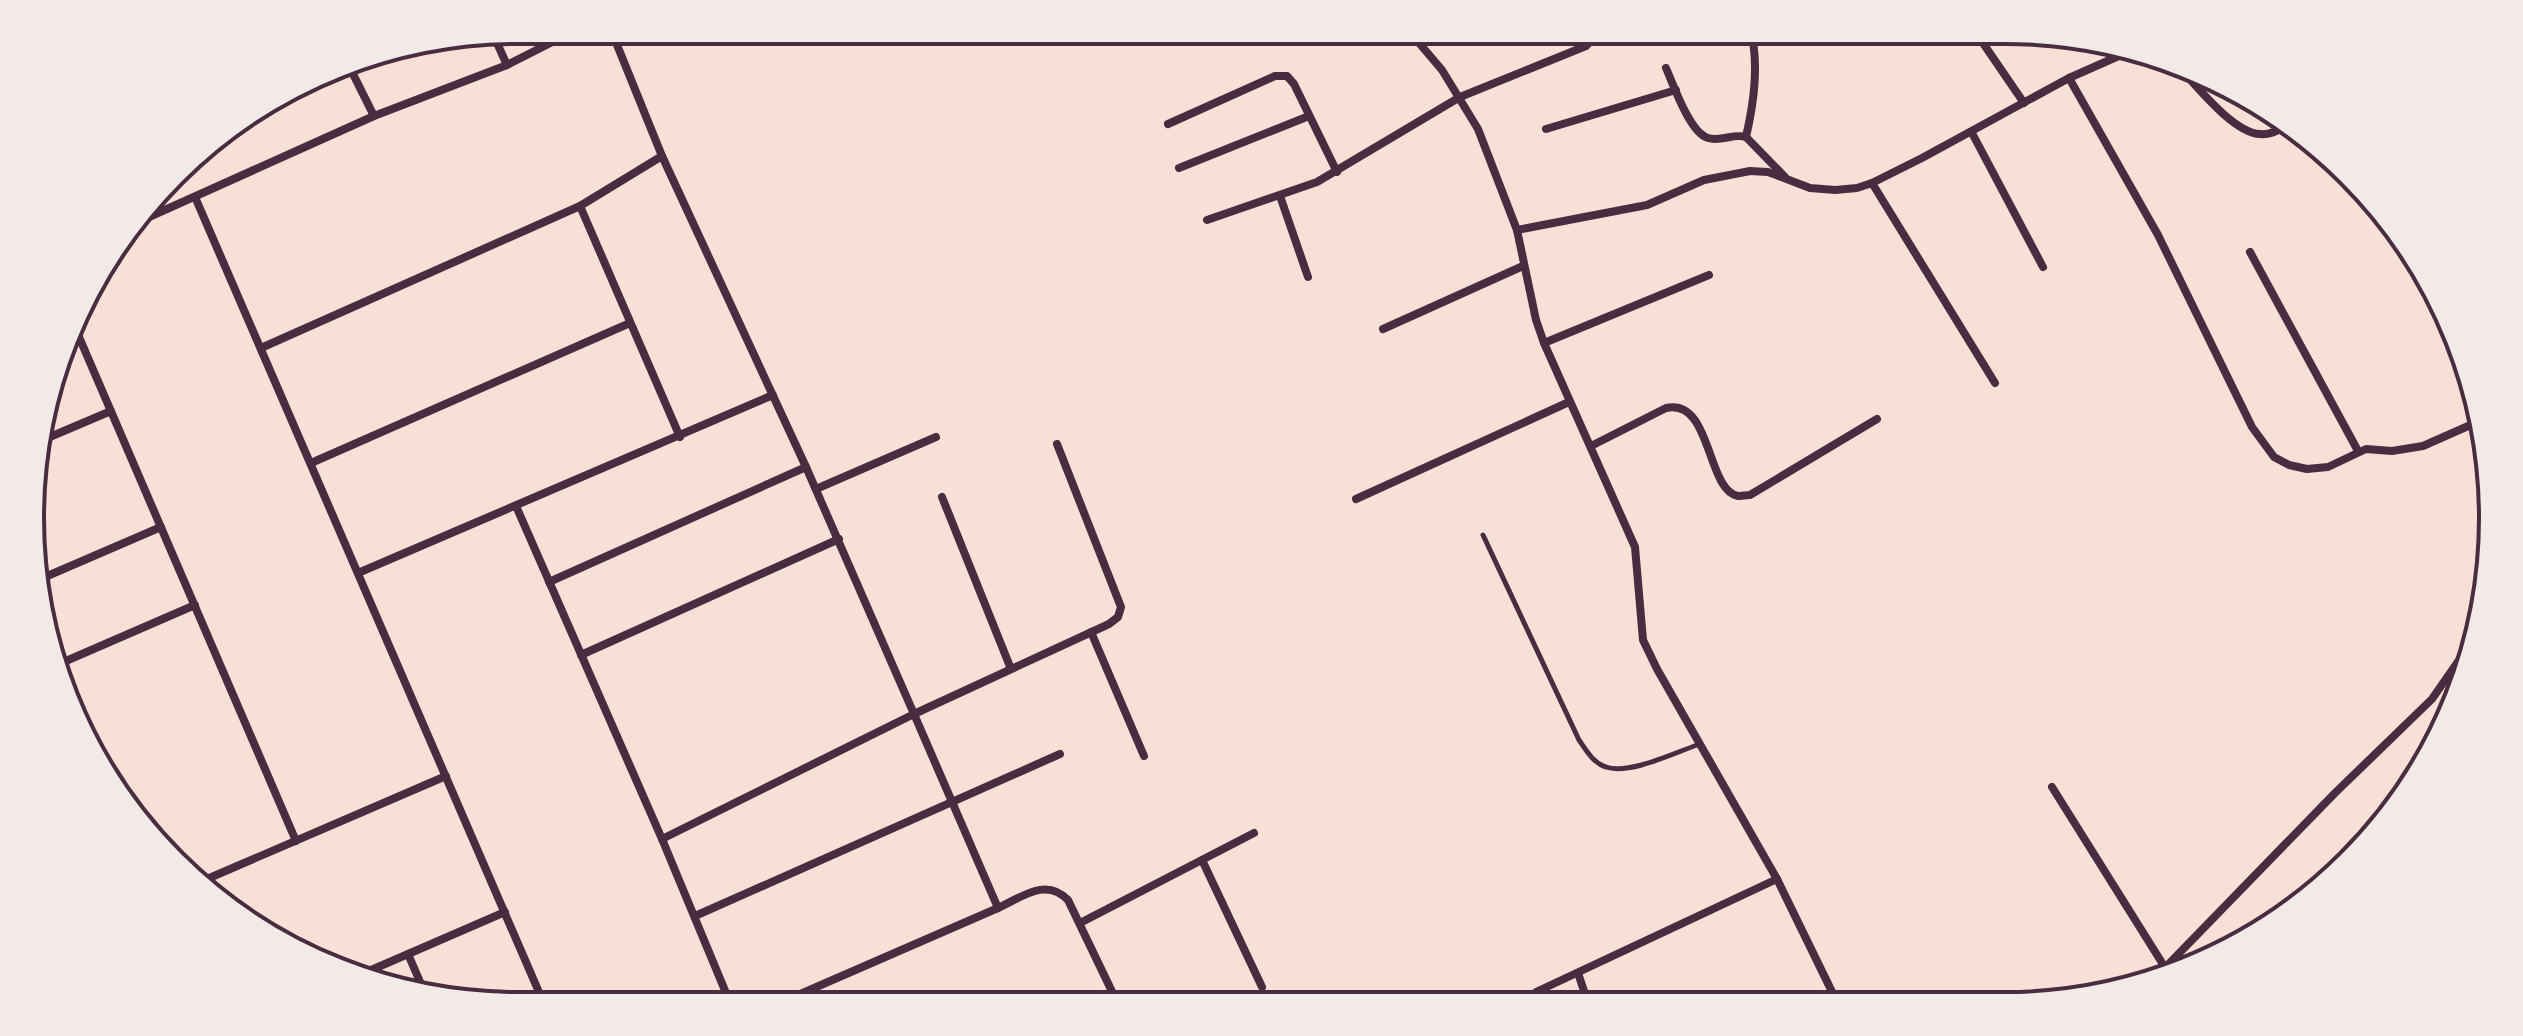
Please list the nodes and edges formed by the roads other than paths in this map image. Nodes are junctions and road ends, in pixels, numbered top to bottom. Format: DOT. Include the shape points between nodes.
graph roads {
  1 [pos="548,44"];
  2 [pos="617,44"];
  3 [pos="1422,44"];
  4 [pos="1588,44"];
  5 [pos="1752,44"];
  6 [pos="1984,44"];
  7 [pos="498,45"];
  8 [pos="2116,57"];
  9 [pos="507,65"];
  10 [pos="1666,68"];
  11 [pos="353,74"];
  12 [pos="2069,78"];
  13 [pos="2196,85"];
  14 [pos="1676,90"];
  15 [pos="1460,97"];
  16 [pos="2024,103"];
  17 [pos="374,116"];
  18 [pos="1309,116"];
  19 [pos="1168,124"];
  20 [pos="1546,129"];
  21 [pos="2278,131"];
  22 [pos="1972,133"];
  23 [pos="1746,137"];
  24 [pos="662,156"];
  25 [pos="1179,168"];
  26 [pos="1337,172"];
  27 [pos="1786,178"];
  28 [pos="1872,183"];
  29 [pos="1280,196"];
  30 [pos="195,197"];
  31 [pos="580,206"];
  32 [pos="153,215"];
  33 [pos="1207,220"];
  34 [pos="1517,230"];
  35 [pos="2250,252"];
  36 [pos="1523,266"];
  37 [pos="2043,267"];
  38 [pos="1709,275"];
  39 [pos="1308,277"];
  40 [pos="630,323"];
  41 [pos="1383,329"];
  42 [pos="80,338"];
  43 [pos="1544,343"];
  44 [pos="261,348"];
  45 [pos="1995,383"];
  46 [pos="773,395"];
  47 [pos="1569,402"];
  48 [pos="111,411"];
  49 [pos="1877,419"];
  50 [pos="2470,425"];
  51 [pos="51,436"];
  52 [pos="680,437"];
  53 [pos="936,437"];
  54 [pos="1057,444"];
  55 [pos="1591,446"];
  56 [pos="2358,451"];
  57 [pos="311,463"];
  58 [pos="806,467"];
  59 [pos="816,489"];
  60 [pos="942,497"];
  61 [pos="1356,499"];
  62 [pos="516,506"];
  63 [pos="161,527"];
  64 [pos="1483,535"];
  65 [pos="839,539"];
  66 [pos="358,573"];
  67 [pos="48,576"];
  68 [pos="549,582"];
  69 [pos="195,605"];
  70 [pos="1091,632"];
  71 [pos="581,655"];
  72 [pos="66,661"];
  73 [pos="2455,665"];
  74 [pos="1011,669"];
  75 [pos="914,714"];
  76 [pos="1700,744"];
  77 [pos="1060,754"];
  78 [pos="1144,756"];
  79 [pos="446,776"];
  80 [pos="2052,787"];
  81 [pos="952,802"];
  82 [pos="1254,833"];
  83 [pos="662,839"];
  84 [pos="296,841"];
  85 [pos="1202,860"];
  86 [pos="210,878"];
  87 [pos="1777,879"];
  88 [pos="998,908"];
  89 [pos="505,912"];
  90 [pos="695,916"];
  91 [pos="1080,923"];
  92 [pos="408,954"];
  93 [pos="2167,963"];
  94 [pos="2163,965"];
  95 [pos="373,969"];
  96 [pos="1578,973"];
  97 [pos="420,982"];
  98 [pos="1262,987"];
  99 [pos="539,992"];
  100 [pos="726,992"];
  101 [pos="805,992"];
  102 [pos="1112,992"];
  103 [pos="1536,992"];
  104 [pos="1584,992"];
  105 [pos="1832,992"];
  1 -- 9 [label="street"];
  2 -- 24 [label="street"];
  3 -- 15 [label="street"];
  4 -- 15 [label="street"];
  5 -- 23 [label="street" via="1754,101"];
  6 -- 16 [label="street"];
  7 -- 9 [label="street"];
  8 -- 12 [label="street"];
  9 -- 17 [label="street"];
  10 -- 14 [label="street"];
  11 -- 17 [label="street"];
  12 -- 16 [label="street"];
  12 -- 56 [label="street" via="2158,235 2262,443 2274,457 2307,469 2328,467"];
  13 -- 21 [label="street" via="2246,130"];
  14 -- 20 [label="street"];
  14 -- 23 [label="street" via="1698,132 1713,139"];
  15 -- 26 [label="street"];
  15 -- 34 [label="street"];
  16 -- 22 [label="street"];
  17 -- 30 [label="street"];
  18 -- 19 [label="street" via="1294,84 1287,76 1275,76"];
  18 -- 25 [label="street"];
  18 -- 26 [label="street"];
  22 -- 28 [label="street"];
  22 -- 37 [label="street"];
  23 -- 27 [label="street"];
  24 -- 31 [label="street"];
  24 -- 46 [label="street"];
  26 -- 29 [label="street"];
  27 -- 28 [label="street" via="1810,188 1835,190"];
  27 -- 34 [label="street" via="1768,172 1728,175 1647,205"];
  28 -- 45 [label="street"];
  29 -- 33 [label="street"];
  29 -- 39 [label="street"];
  30 -- 32 [label="street"];
  30 -- 44 [label="street"];
  31 -- 40 [label="street"];
  31 -- 44 [label="street"];
  34 -- 36 [label="street"];
  35 -- 56 [label="street"];
  36 -- 41 [label="street"];
  36 -- 43 [label="street"];
  38 -- 43 [label="street"];
  40 -- 52 [label="street"];
  40 -- 57 [label="street"];
  42 -- 48 [label="street"];
  43 -- 47 [label="street"];
  44 -- 57 [label="street"];
  46 -- 52 [label="street"];
  46 -- 58 [label="street"];
  47 -- 55 [label="street"];
  47 -- 61 [label="street"];
  48 -- 51 [label="street"];
  48 -- 63 [label="street"];
  49 -- 55 [label="street" via="1750,495 1728,492 1695,421 1678,405"];
  50 -- 56 [label="street" via="2423,446"];
  52 -- 62 [label="street"];
  53 -- 59 [label="street"];
  54 -- 70 [label="street" via="1121,607 1118,617"];
  55 -- 76 [label="street" via="1635,547 1643,640"];
  57 -- 66 [label="street"];
  58 -- 59 [label="street"];
  58 -- 68 [label="street"];
  59 -- 65 [label="street"];
  60 -- 74 [label="street"];
  62 -- 66 [label="street"];
  62 -- 68 [label="street"];
  63 -- 67 [label="street"];
  63 -- 69 [label="street"];
  64 -- 76 [label="lane" via="1579,740 1593,758 1606,767 1629,769"];
  65 -- 71 [label="street"];
  65 -- 75 [label="street"];
  66 -- 79 [label="street"];
  68 -- 71 [label="street"];
  69 -- 72 [label="street"];
  69 -- 84 [label="street"];
  70 -- 74 [label="street"];
  70 -- 78 [label="street"];
  71 -- 83 [label="street"];
  73 -- 93 [label="street" via="2432,699"];
  74 -- 75 [label="street"];
  75 -- 81 [label="street"];
  75 -- 83 [label="street"];
  76 -- 87 [label="street"];
  77 -- 81 [label="street"];
  79 -- 84 [label="street"];
  79 -- 89 [label="street"];
  80 -- 94 [label="street"];
  81 -- 88 [label="street"];
  81 -- 90 [label="street"];
  82 -- 85 [label="street"];
  83 -- 90 [label="street"];
  84 -- 86 [label="street"];
  85 -- 91 [label="street"];
  85 -- 98 [label="street"];
  87 -- 96 [label="street"];
  87 -- 105 [label="street"];
  88 -- 91 [label="street" via="1052,888 1068,900"];
  88 -- 101 [label="street"];
  89 -- 92 [label="street"];
  89 -- 99 [label="street"];
  90 -- 100 [label="street"];
  91 -- 102 [label="street"];
  92 -- 95 [label="street"];
  92 -- 97 [label="street"];
  96 -- 103 [label="street"];
  96 -- 104 [label="street"];
}
